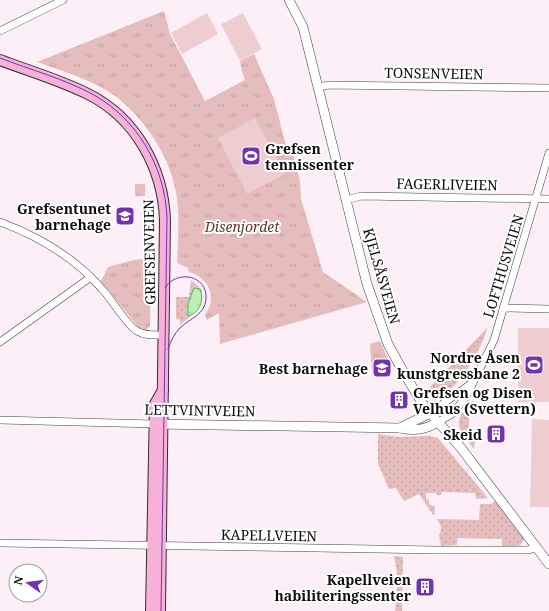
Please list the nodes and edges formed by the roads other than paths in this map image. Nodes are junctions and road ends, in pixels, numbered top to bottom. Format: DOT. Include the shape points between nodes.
graph roads {
  1 [pos="63,0"];
  2 [pos="289,0"];
  3 [pos="0,30"];
  4 [pos="0,60"];
  5 [pos="318,87"];
  6 [pos="549,88"];
  7 [pos="549,153"];
  8 [pos="537,198"];
  9 [pos="549,198"];
  10 [pos="346,200"];
  11 [pos="1,225"];
  12 [pos="91,277"];
  13 [pos="504,308"];
  14 [pos="549,309"];
  15 [pos="164,335"];
  16 [pos="0,342"];
  17 [pos="472,383"];
  18 [pos="430,413"];
  19 [pos="0,420"];
  20 [pos="438,422"];
  21 [pos="159,424"];
  22 [pos="400,428"];
  23 [pos="0,543"];
  24 [pos="157,545"];
  25 [pos="537,548"];
  26 [pos="549,564"];
  27 [pos="151,611"];
  28 [pos="160,611"];
  1 -- 3 [label="street"];
  2 -- 5 [label="street, KJELSÅSVEIEN" via="303,27"];
  4 -- 15 [label="main road, GREFSENVEIEN" via="99,100 123,119 146,149 156,171 164,204"];
  5 -- 6 [label="street, TONSENVEIEN" via="329,85"];
  5 -- 10 [label="street, KJELSÅSVEIEN"];
  7 -- 8 [label="street, LOFTHUSVEIEN"];
  8 -- 9 [label="street, FAGERLIVEIEN"];
  8 -- 10 [label="street, FAGERLIVEIEN" via="361,196"];
  8 -- 13 [label="street, LOFTHUSVEIEN"];
  10 -- 18 [label="street, KJELSÅSVEIEN" via="365,278 380,322 405,375"];
  11 -- 12 [label="street" via="38,239"];
  12 -- 15 [label="street" via="135,330 145,334"];
  12 -- 16 [label="street"];
  13 -- 14 [label="street"];
  13 -- 17 [label="street, LOFTHUSVEIEN" via="494,340"];
  15 -- 21 [label="main road, GREFSENVEIEN" via="164,388 155,404"];
  17 -- 18 [label="street, LOFTHUSVEIEN"];
  17 -- 20 [label="street, LOFTHUSVEIEN" via="466,396 452,414"];
  18 -- 20 [label="street, KJELSÅSVEIEN"];
  18 -- 22 [label="street, LETTVINTVEIEN"];
  19 -- 21 [label="street, LETTVINTVEIEN"];
  20 -- 22 [label="street, LETTVINTVEIEN" via="418,430"];
  20 -- 25 [label="street, KJELSÅSVEIEN"];
  21 -- 22 [label="street, LETTVINTVEIEN"];
  21 -- 24 [label="main road, GREFSENVEIEN"];
  23 -- 24 [label="street, KAPELLVEIEN"];
  24 -- 25 [label="street, KAPELLVEIEN" via="437,550"];
  24 -- 27 [label="main road, GREFSENVEIEN"];
  24 -- 28 [label="main road, GREFSENVEIEN"];
  25 -- 26 [label="street, KJELSÅSVEIEN"];
}
